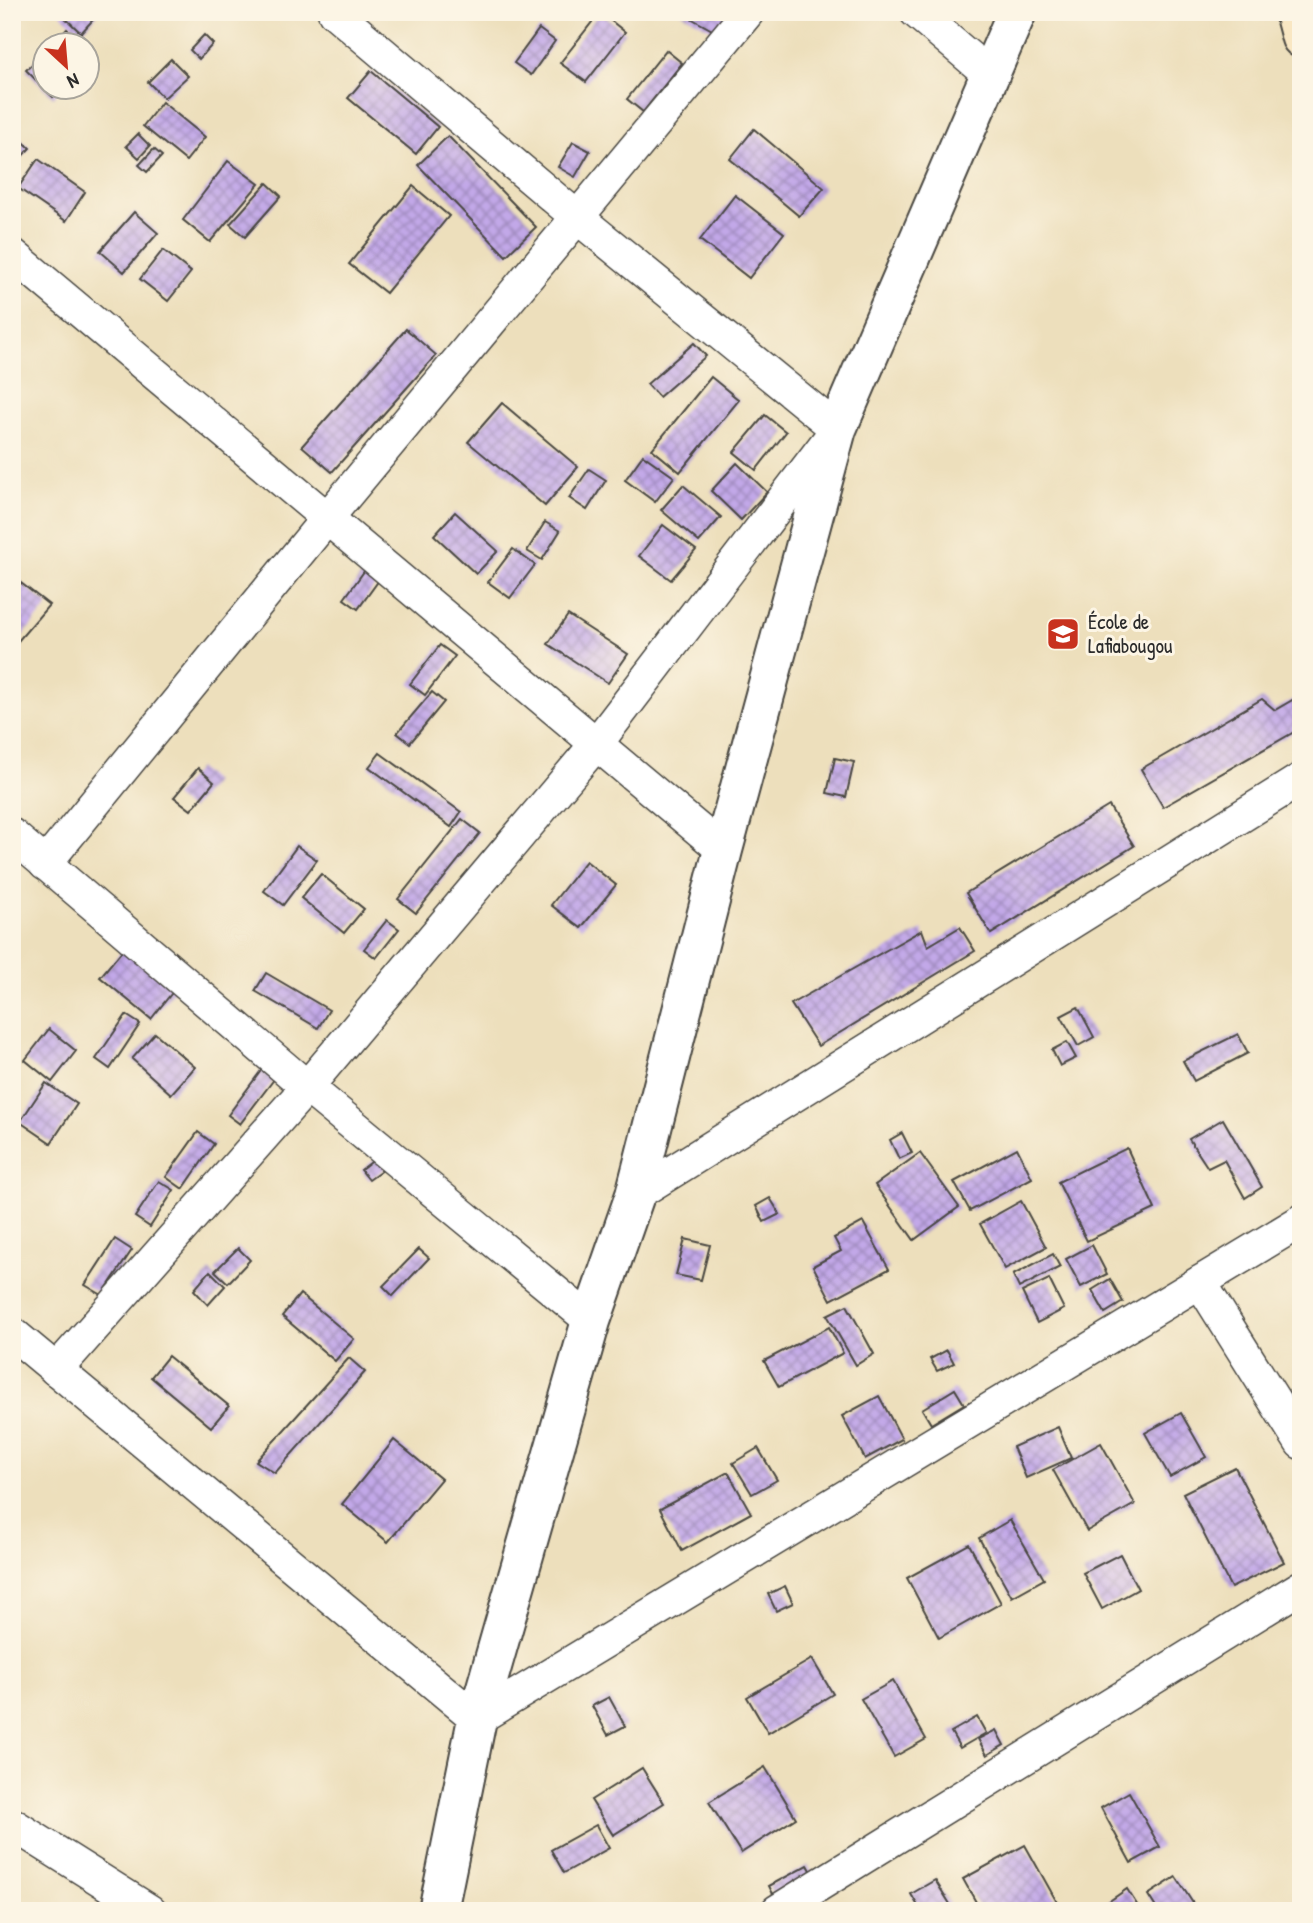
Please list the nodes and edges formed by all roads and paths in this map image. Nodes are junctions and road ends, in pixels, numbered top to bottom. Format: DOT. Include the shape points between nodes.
graph roads {
  1 [pos="334,12"];
  2 [pos="748,12"];
  3 [pos="916,12"];
  4 [pos="1017,12"];
  5 [pos="1294,12"];
  6 [pos="1301,38"];
  7 [pos="989,74"];
  8 [pos="578,218"];
  9 [pos="17,269"];
  10 [pos="837,429"];
  11 [pos="328,517"];
  12 [pos="597,743"];
  13 [pos="1301,779"];
  14 [pos="12,835"];
  15 [pos="723,850"];
  16 [pos="45,863"];
  17 [pos="307,1087"];
  18 [pos="635,1195"];
  19 [pos="1301,1221"];
  20 [pos="1200,1282"];
  21 [pos="591,1321"];
  22 [pos="12,1333"];
  23 [pos="55,1370"];
  24 [pos="1301,1443"];
  25 [pos="1301,1587"];
  26 [pos="477,1719"];
  27 [pos="12,1824"];
  28 [pos="150,1911"];
  29 [pos="439,1911"];
  30 [pos="777,1911"];
  1 -- 8 [label="street"];
  2 -- 8 [label="street"];
  3 -- 7 [label="street"];
  4 -- 7 [label="street"];
  5 -- 6 [label="main road"];
  7 -- 10 [label="street"];
  8 -- 10 [label="street"];
  8 -- 11 [label="street"];
  9 -- 11 [label="street"];
  10 -- 12 [label="street"];
  10 -- 15 [label="street"];
  11 -- 12 [label="street"];
  11 -- 16 [label="street"];
  12 -- 15 [label="street"];
  12 -- 17 [label="street"];
  13 -- 18 [label="street"];
  14 -- 16 [label="street"];
  15 -- 18 [label="street"];
  16 -- 17 [label="street"];
  17 -- 21 [label="street"];
  17 -- 23 [label="street"];
  18 -- 21 [label="street"];
  19 -- 20 [label="street"];
  20 -- 24 [label="street"];
  20 -- 26 [label="street"];
  21 -- 26 [label="street"];
  22 -- 23 [label="street"];
  23 -- 26 [label="street"];
  25 -- 30 [label="street"];
  26 -- 29 [label="street"];
  27 -- 28 [label="street"];
}
